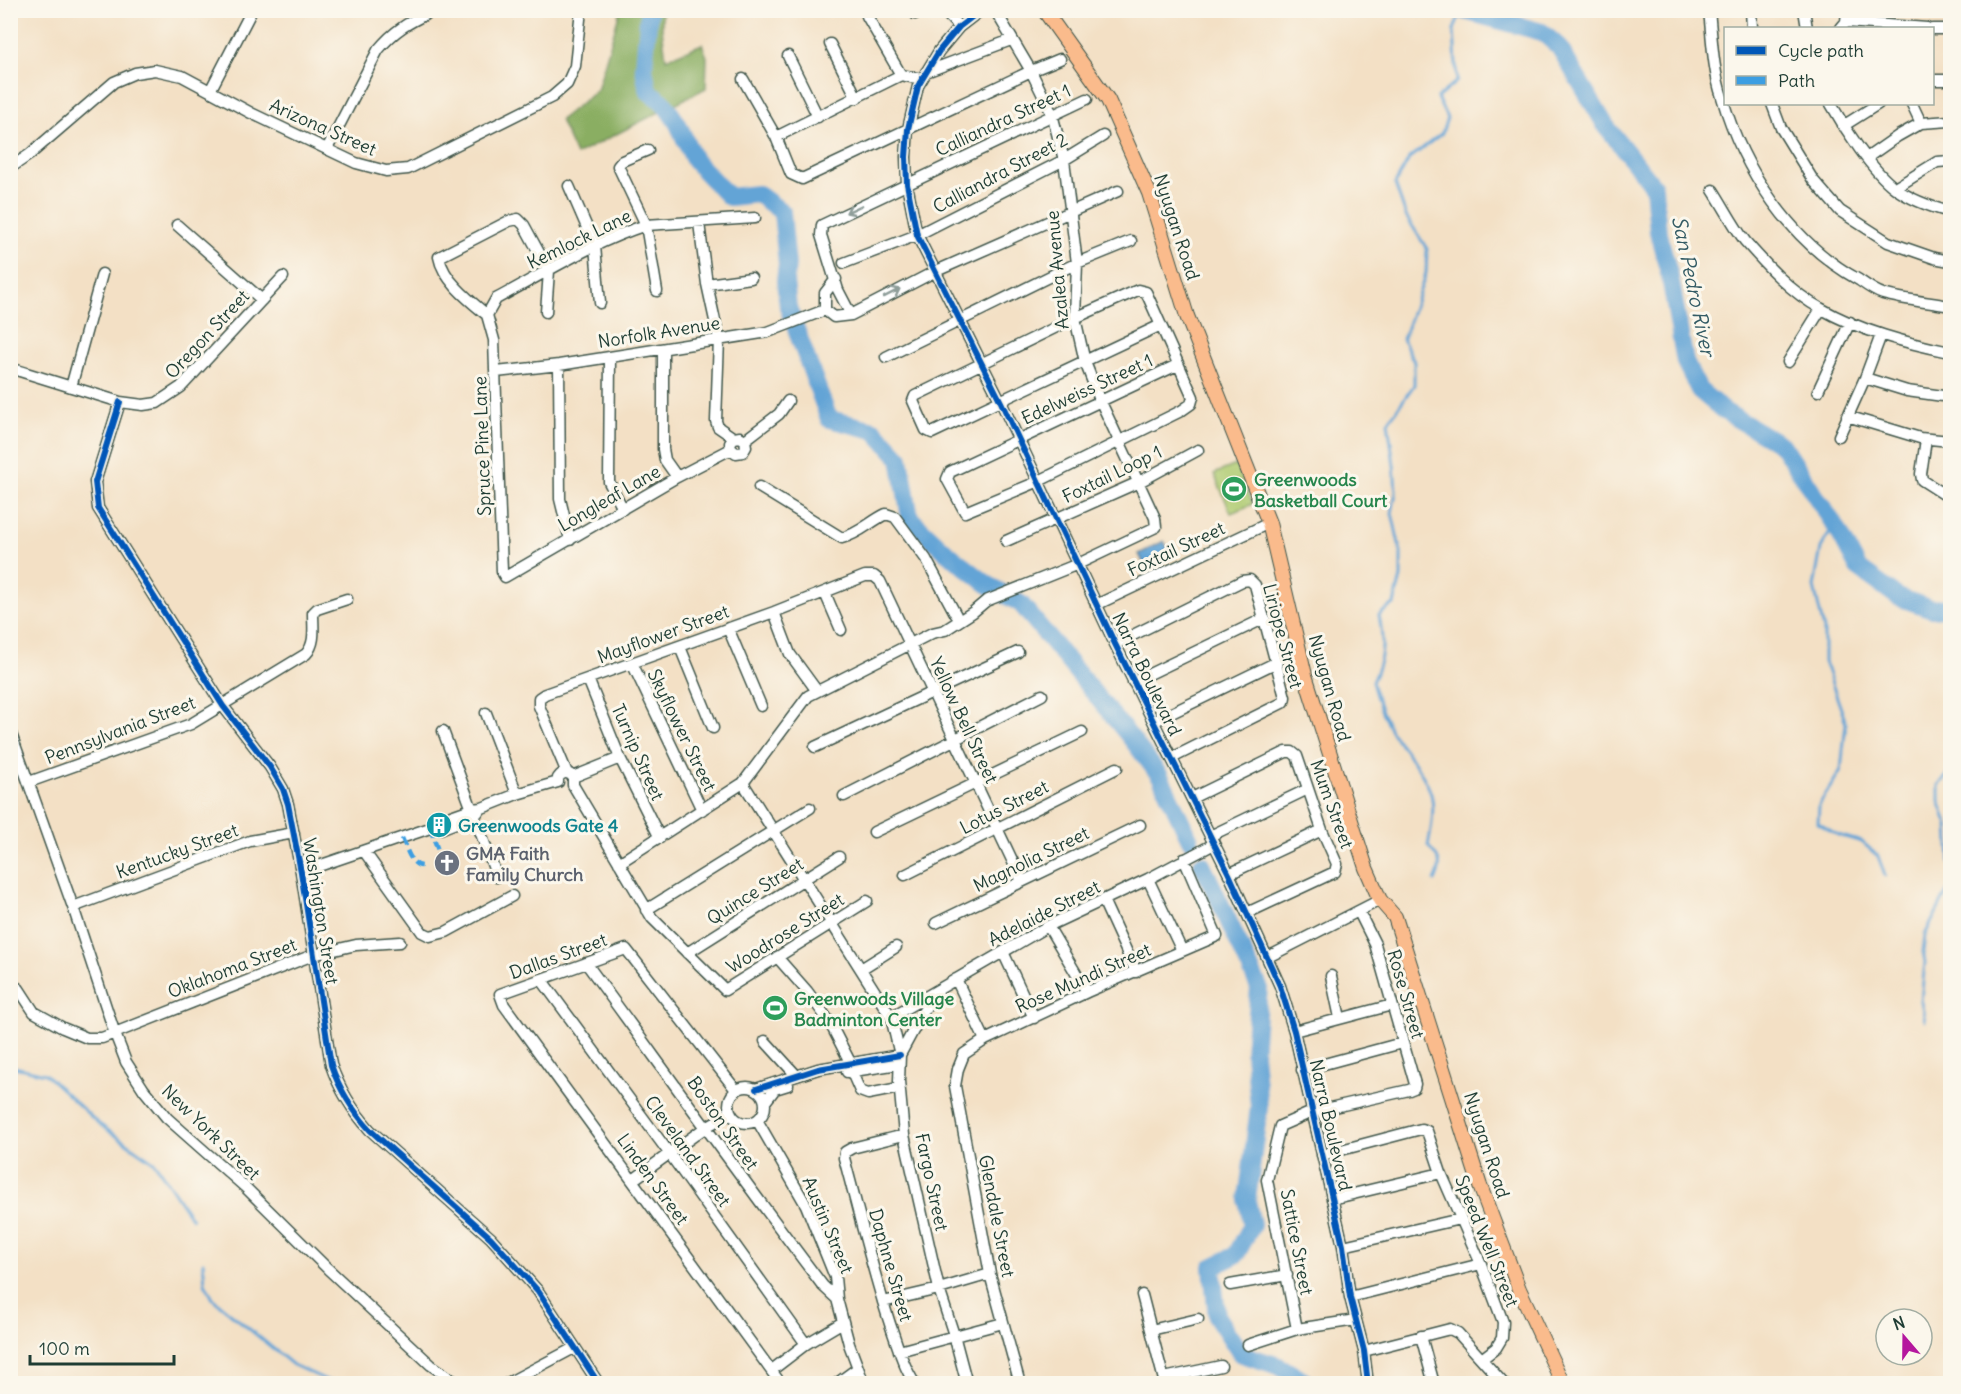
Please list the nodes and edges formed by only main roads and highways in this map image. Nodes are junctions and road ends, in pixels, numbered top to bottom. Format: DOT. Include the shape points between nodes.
graph roads {
  1 [pos="1044,10"];
  2 [pos="1563,1383"];
  1 -- 2 [label="main road, Nyugan Road" via="1108,100 1149,193 1187,316 1269,523 1305,675 1366,868 1380,900 1395,917 1480,1186 1519,1289"];
}
